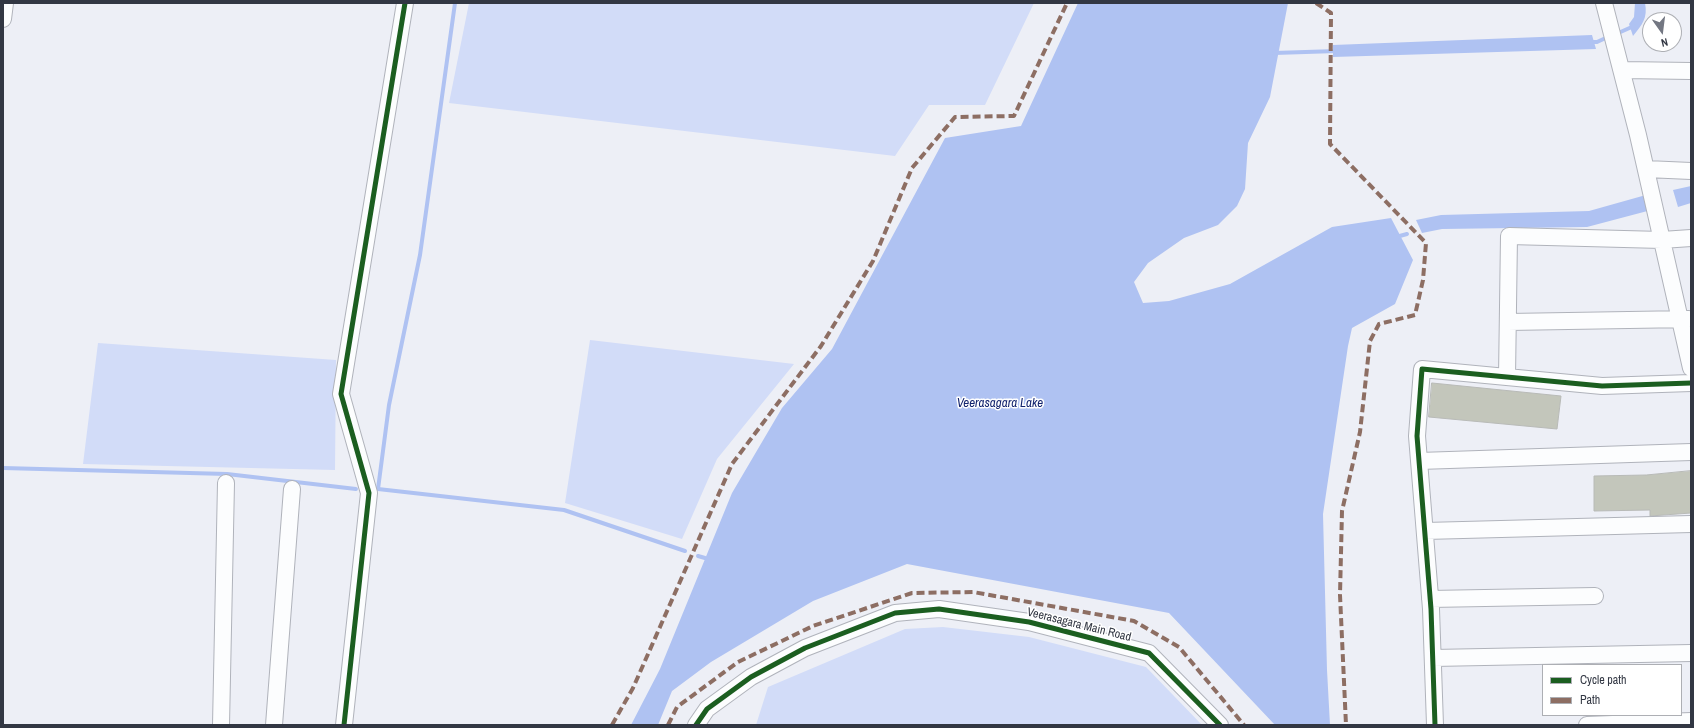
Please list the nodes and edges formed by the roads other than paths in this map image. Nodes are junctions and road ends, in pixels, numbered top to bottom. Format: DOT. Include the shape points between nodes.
graph roads {
  1 [pos="5,3"];
  2 [pos="405,3"];
  3 [pos="1604,3"];
  4 [pos="3,19"];
  5 [pos="1622,70"];
  6 [pos="1691,71"];
  7 [pos="1646,169"];
  8 [pos="1691,171"];
  9 [pos="1691,238"];
  10 [pos="1662,240"];
  11 [pos="1686,320"];
  12 [pos="1508,322"];
  13 [pos="1691,368"];
  14 [pos="1506,377"];
  15 [pos="1691,383"];
  16 [pos="1691,452"];
  17 [pos="1419,461"];
  18 [pos="226,483"];
  19 [pos="292,489"];
  20 [pos="1691,524"];
  21 [pos="1424,531"];
  22 [pos="1595,596"];
  23 [pos="1430,599"];
  24 [pos="1691,653"];
  25 [pos="1432,658"];
  26 [pos="1691,721"];
  27 [pos="221,725"];
  28 [pos="274,725"];
  29 [pos="344,725"];
  30 [pos="696,725"];
  31 [pos="1220,725"];
  32 [pos="1435,725"];
  33 [pos="1587,725"];
  1 -- 4 [label="street"];
  2 -- 29 [label="street" via="341,394 369,493"];
  3 -- 5 [label="street"];
  5 -- 6 [label="street"];
  5 -- 7 [label="street"];
  7 -- 8 [label="street"];
  7 -- 10 [label="street"];
  9 -- 10 [label="street"];
  10 -- 11 [label="street"];
  10 -- 12 [label="street" via="1509,236"];
  11 -- 12 [label="street"];
  11 -- 13 [label="street"];
  12 -- 14 [label="street"];
  14 -- 15 [label="street" via="1602,386"];
  14 -- 17 [label="street" via="1422,369 1417,436"];
  16 -- 17 [label="street"];
  17 -- 21 [label="street"];
  18 -- 27 [label="street"];
  19 -- 28 [label="street"];
  20 -- 21 [label="street"];
  21 -- 23 [label="street"];
  22 -- 23 [label="street"];
  23 -- 25 [label="street"];
  24 -- 25 [label="street"];
  25 -- 32 [label="street"];
  26 -- 33 [label="street"];
  30 -- 31 [label="street, Veerasagara Main Road" via="708,709 751,677 805,648 895,613 939,609 1030,622 1149,653"];
}
